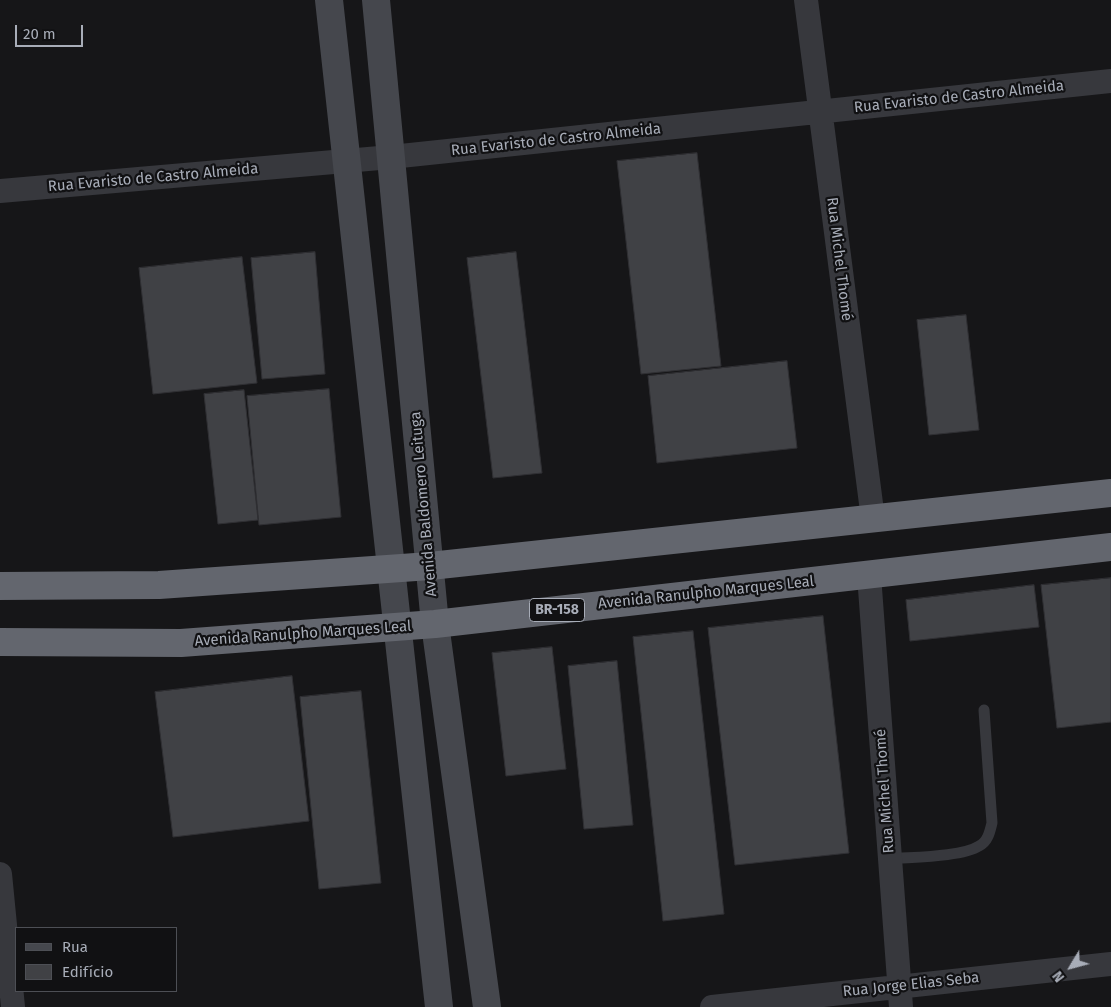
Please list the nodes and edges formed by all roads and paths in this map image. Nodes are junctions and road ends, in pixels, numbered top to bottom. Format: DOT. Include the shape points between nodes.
graph roads {
  1 [pos="328,0"];
  2 [pos="376,0"];
  3 [pos="806,0"];
  4 [pos="1111,81"];
  5 [pos="820,112"];
  6 [pos="391,157"];
  7 [pos="346,161"];
  8 [pos="0,191"];
  9 [pos="1111,493"];
  10 [pos="873,519"];
  11 [pos="1111,547"];
  12 [pos="430,566"];
  13 [pos="391,569"];
  14 [pos="869,575"];
  15 [pos="0,586"];
  16 [pos="436,624"];
  17 [pos="397,627"];
  18 [pos="0,642"];
  19 [pos="984,710"];
  20 [pos="890,859"];
  21 [pos="0,874"];
  22 [pos="1111,964"];
  23 [pos="900,997"];
  24 [pos="13,1007"];
  25 [pos="439,1007"];
  26 [pos="487,1007"];
  27 [pos="712,1007"];
  1 -- 7 [label="main road"];
  2 -- 6 [label="main road, Avenida Baldomero Leituga"];
  3 -- 5 [label="street, Rua Michel Thomé"];
  4 -- 5 [label="street, Rua Evaristo de Castro Almeida"];
  5 -- 6 [label="street, Rua Evaristo de Castro Almeida"];
  5 -- 10 [label="street, Rua Michel Thomé"];
  6 -- 7 [label="street, Rua Evaristo de Castro Almeida"];
  6 -- 12 [label="main road, Avenida Baldomero Leituga"];
  7 -- 8 [label="street, Rua Evaristo de Castro Almeida"];
  7 -- 13 [label="main road"];
  9 -- 10 [label="highway"];
  10 -- 12 [label="highway"];
  11 -- 14 [label="highway, Avenida Ranulpho Marques Leal / BR-158"];
  12 -- 13 [label="highway"];
  12 -- 16 [label="main road, Avenida Baldomero Leituga"];
  13 -- 15 [label="highway" via="160,584"];
  13 -- 17 [label="main road"];
  14 -- 16 [label="highway, Avenida Ranulpho Marques Leal / BR-158"];
  14 -- 20 [label="street, Rua Michel Thomé"];
  16 -- 17 [label="highway, Avenida Ranulpho Marques Leal / BR-158"];
  16 -- 26 [label="main road, Avenida Baldomero Leituga"];
  17 -- 18 [label="highway, Avenida Ranulpho Marques Leal / BR-158" via="181,643"];
  17 -- 25 [label="main road"];
  19 -- 20 [label="lane" via="992,823 988,838 980,846 967,851"];
  20 -- 23 [label="street, Rua Michel Thomé"];
  21 -- 24 [label="street"];
  22 -- 23 [label="street, Rua Jorge Elias Seba"];
  23 -- 27 [label="street, Rua Jorge Elias Seba"];
}
